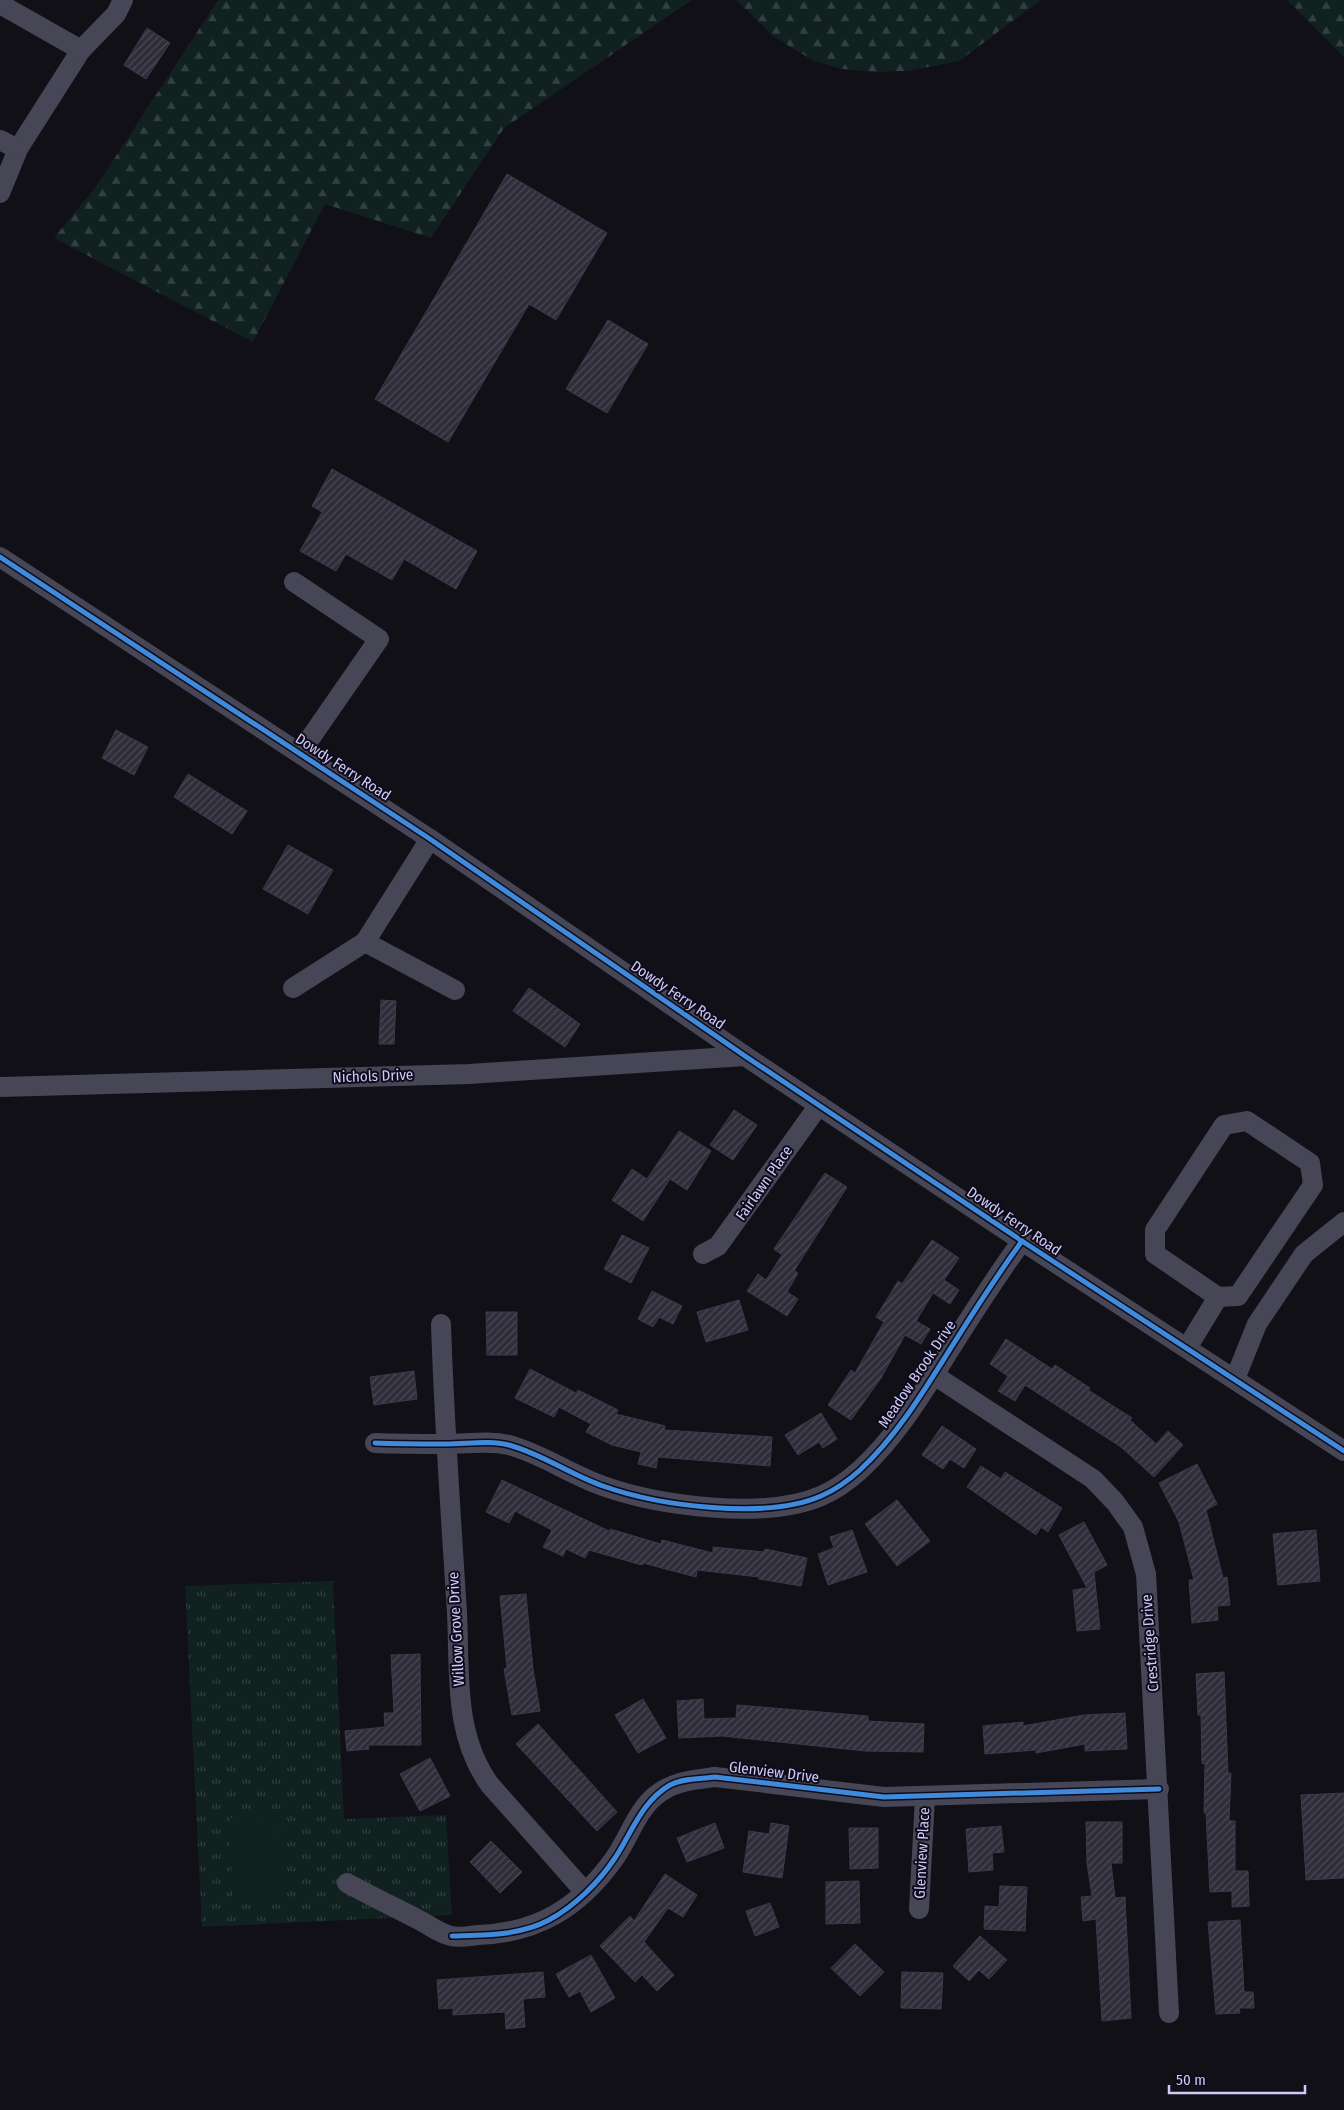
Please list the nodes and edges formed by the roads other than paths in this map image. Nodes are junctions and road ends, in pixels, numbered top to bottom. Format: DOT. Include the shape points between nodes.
graph roads {
  1 [pos="123,0"];
  2 [pos="0,4"];
  3 [pos="81,50"];
  4 [pos="0,140"];
  5 [pos="18,149"];
  6 [pos="0,193"];
  7 [pos="0,557"];
  8 [pos="294,582"];
  9 [pos="300,753"];
  10 [pos="430,839"];
  11 [pos="365,942"];
  12 [pos="293,988"];
  13 [pos="455,990"];
  14 [pos="745,1056"];
  15 [pos="0,1087"];
  16 [pos="820,1105"];
  17 [pos="1344,1222"];
  18 [pos="1022,1241"];
  19 [pos="703,1254"];
  20 [pos="1218,1297"];
  21 [pos="441,1324"];
  22 [pos="1187,1348"];
  23 [pos="934,1374"];
  24 [pos="1235,1379"];
  25 [pos="375,1443"];
  26 [pos="445,1444"];
  27 [pos="1344,1451"];
  28 [pos="1159,1789"];
  29 [pos="925,1798"];
  30 [pos="346,1884"];
  31 [pos="585,1892"];
  32 [pos="919,1909"];
  33 [pos="1169,2013"];
  1 -- 3 [label="street" via="116,14"];
  2 -- 3 [label="street"];
  3 -- 5 [label="street"];
  4 -- 5 [label="street"];
  5 -- 6 [label="street"];
  7 -- 9 [label="street, Dowdy Ferry Road"];
  8 -- 9 [label="street" via="379,639"];
  9 -- 10 [label="street, Dowdy Ferry Road"];
  10 -- 11 [label="street"];
  10 -- 14 [label="street, Dowdy Ferry Road"];
  11 -- 12 [label="street"];
  11 -- 13 [label="street"];
  14 -- 15 [label="street, Nichols Drive" via="469,1074"];
  14 -- 16 [label="street, Dowdy Ferry Road"];
  16 -- 18 [label="street, Dowdy Ferry Road"];
  16 -- 19 [label="street, Fairlawn Place" via="718,1246"];
  17 -- 24 [label="street" via="1304,1254 1257,1324"];
  18 -- 22 [label="street, Dowdy Ferry Road"];
  18 -- 23 [label="street, Meadow Brook Drive"];
  20 -- 20 [label="street" via="1238,1296 1313,1185 1310,1163 1246,1121 1224,1125 1155,1230 1155,1254"];
  20 -- 22 [label="street"];
  21 -- 26 [label="street, Willow Grove Drive"];
  22 -- 24 [label="street, Dowdy Ferry Road"];
  23 -- 26 [label="street, Meadow Brook Drive" via="904,1420 860,1470 821,1497 796,1503 759,1508 667,1502 602,1486 508,1445"];
  23 -- 28 [label="street, Crestridge Drive" via="1093,1479 1133,1527 1146,1574"];
  24 -- 27 [label="street, Dowdy Ferry Road"];
  25 -- 26 [label="street, Meadow Brook Drive"];
  26 -- 31 [label="street, Willow Grove Drive" via="459,1685 468,1740 490,1785"];
  28 -- 29 [label="street, Glenview Drive"];
  28 -- 33 [label="street, Crestridge Drive"];
  29 -- 31 [label="street, Glenview Drive" via="884,1797 715,1777 671,1784 642,1812 615,1858"];
  29 -- 32 [label="street, Glenview Place"];
  30 -- 31 [label="street, Glenview Drive" via="452,1936 496,1935 526,1929 548,1920"];
}
